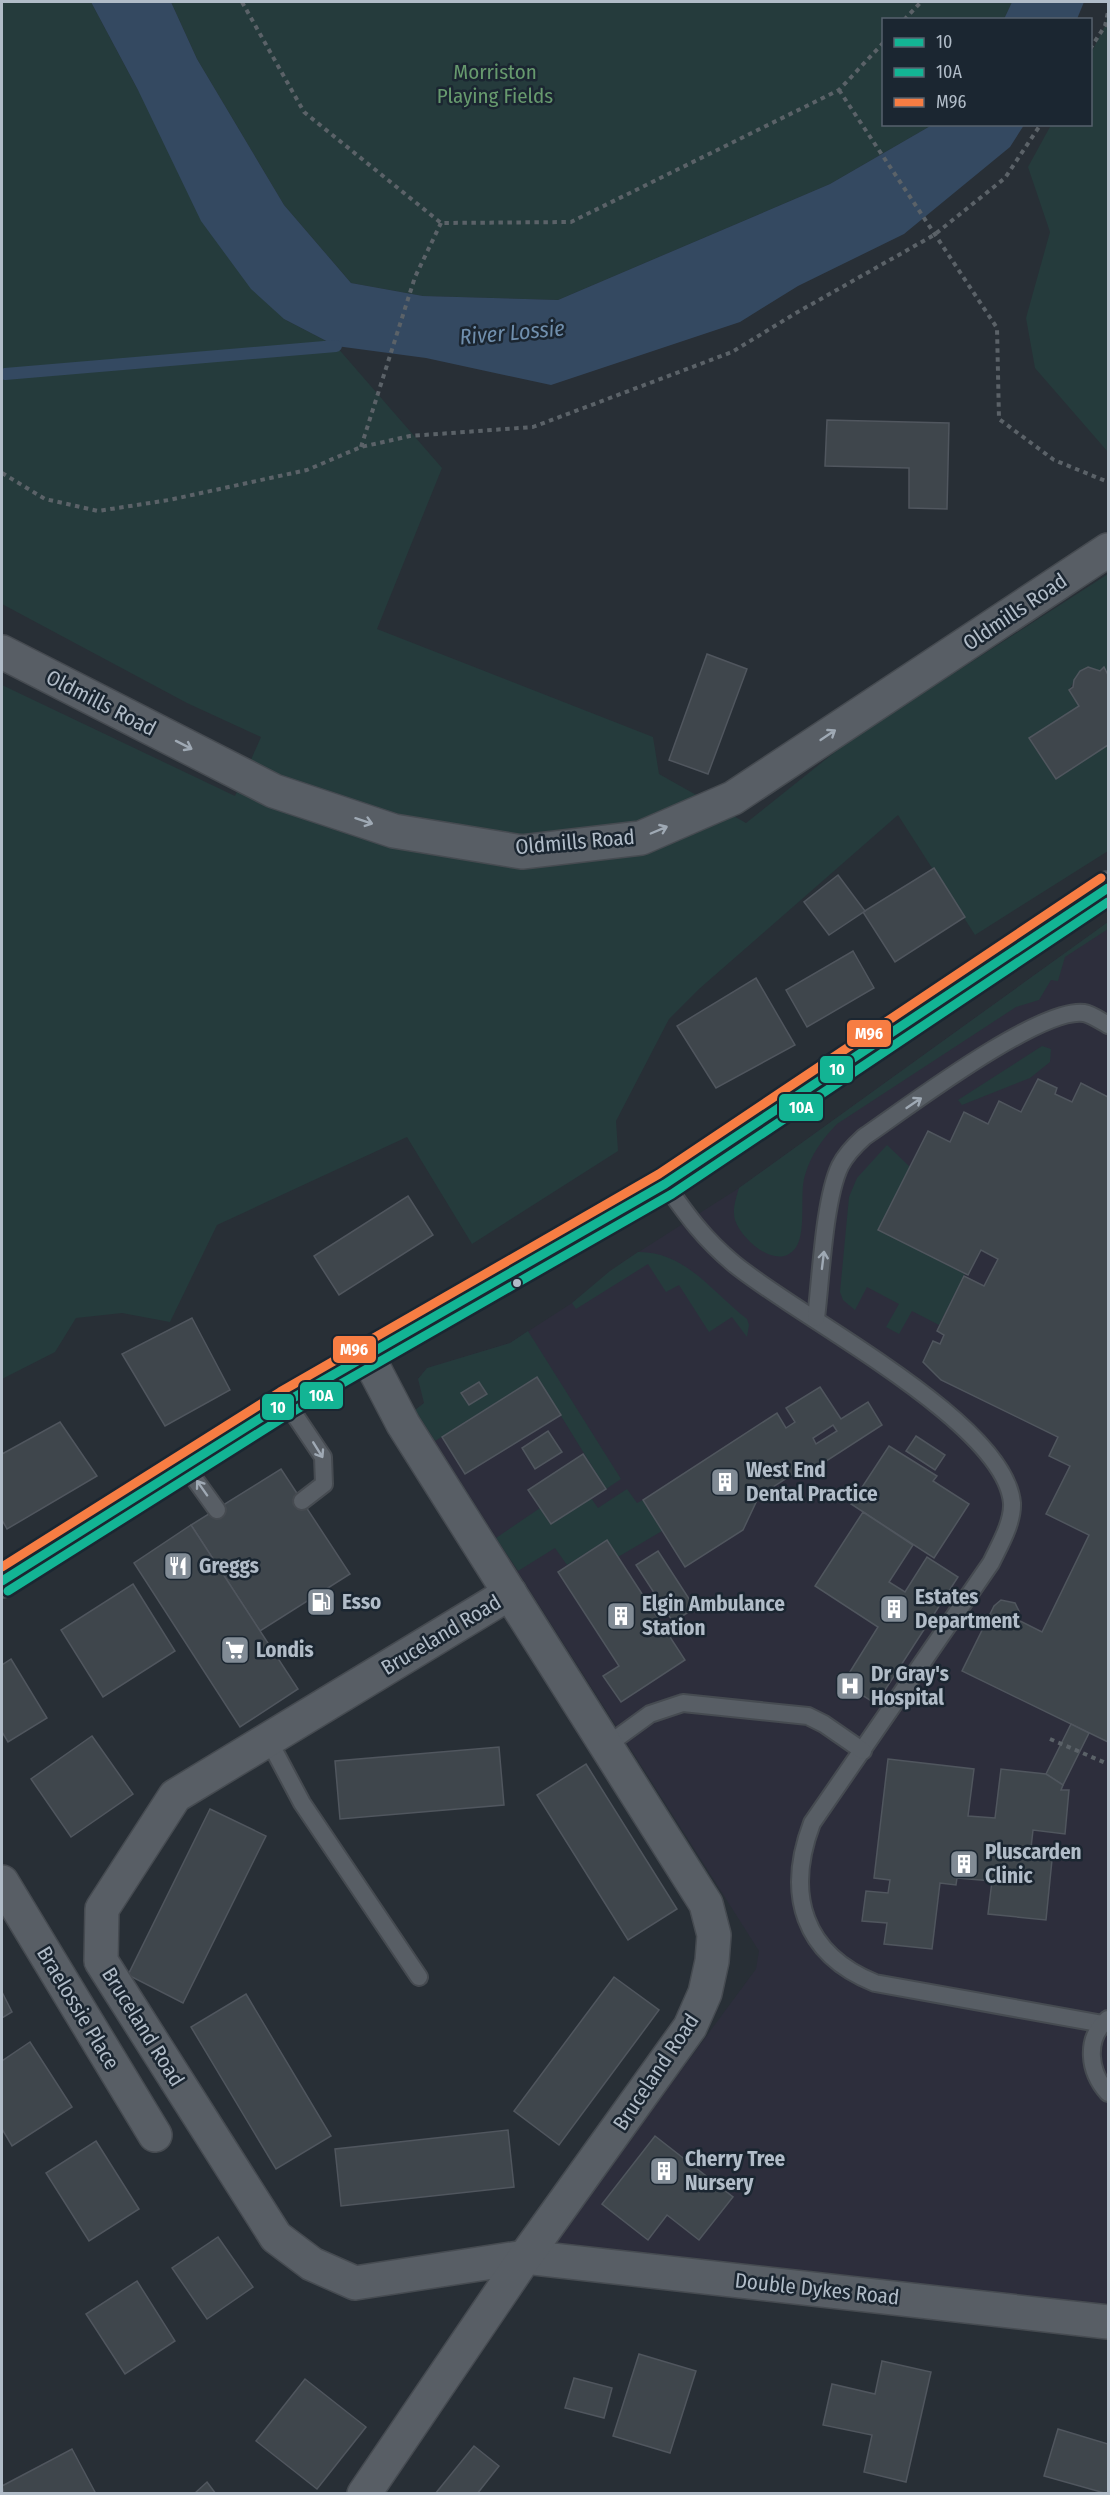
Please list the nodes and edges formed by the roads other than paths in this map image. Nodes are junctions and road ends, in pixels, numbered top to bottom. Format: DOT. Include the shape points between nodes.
graph roads {
  1 [pos="1108,550"];
  2 [pos="2,652"];
  3 [pos="1108,888"];
  4 [pos="1108,1025"];
  5 [pos="665,1184"];
  6 [pos="816,1318"];
  7 [pos="367,1355"];
  8 [pos="286,1402"];
  9 [pos="186,1467"];
  10 [pos="302,1501"];
  11 [pos="217,1510"];
  12 [pos="2,1581"];
  13 [pos="510,1593"];
  14 [pos="268,1739"];
  15 [pos="606,1746"];
  16 [pos="863,1751"];
  17 [pos="2,1882"];
  18 [pos="419,1977"];
  19 [pos="1106,2022"];
  20 [pos="1108,2093"];
  21 [pos="155,2135"];
  22 [pos="525,2257"];
  23 [pos="1108,2322"];
  24 [pos="364,2493"];
  2 -- 1 [label="street, Oldmills Road, one-way" via="274,791 394,831 522,852 641,838 733,798"];
  3 -- 5 [label="highway"];
  6 -- 4 [label="lane, one-way" via="832,1190 850,1149 1024,1030 1084,1012"];
  5 -- 6 [label="lane" via="708,1241 735,1264"];
  5 -- 7 [label="highway"];
  6 -- 16 [label="lane" via="969,1431 997,1464 1012,1503 991,1563"];
  7 -- 8 [label="highway"];
  7 -- 13 [label="street, Bruceland Road" via="403,1424"];
  8 -- 9 [label="highway"];
  8 -- 10 [label="lane, one-way" via="323,1457 324,1484"];
  11 -- 9 [label="lane, one-way"];
  9 -- 12 [label="highway"];
  13 -- 14 [label="street, Bruceland Road"];
  13 -- 15 [label="street, Bruceland Road"];
  14 -- 18 [label="lane" via="302,1803"];
  14 -- 22 [label="street, Bruceland Road" via="175,1796 102,1909 101,1961 276,2237 312,2264 355,2283"];
  15 -- 16 [label="lane" via="650,1714 683,1703 808,1716"];
  15 -- 22 [label="street, Bruceland Road" via="706,1904 714,1935 712,1961 705,1993 690,2027"];
  16 -- 19 [label="lane" via="812,1823 802,1851 800,1889 804,1918 828,1955 843,1968 875,1983"];
  17 -- 21 [label="street, Braelossie Place"];
  19 -- 20 [label="lane" via="1095,2038 1091,2054 1093,2070"];
  22 -- 23 [label="street, Double Dykes Road"];
  22 -- 24 [label="street, Bruceland Road"];
}
